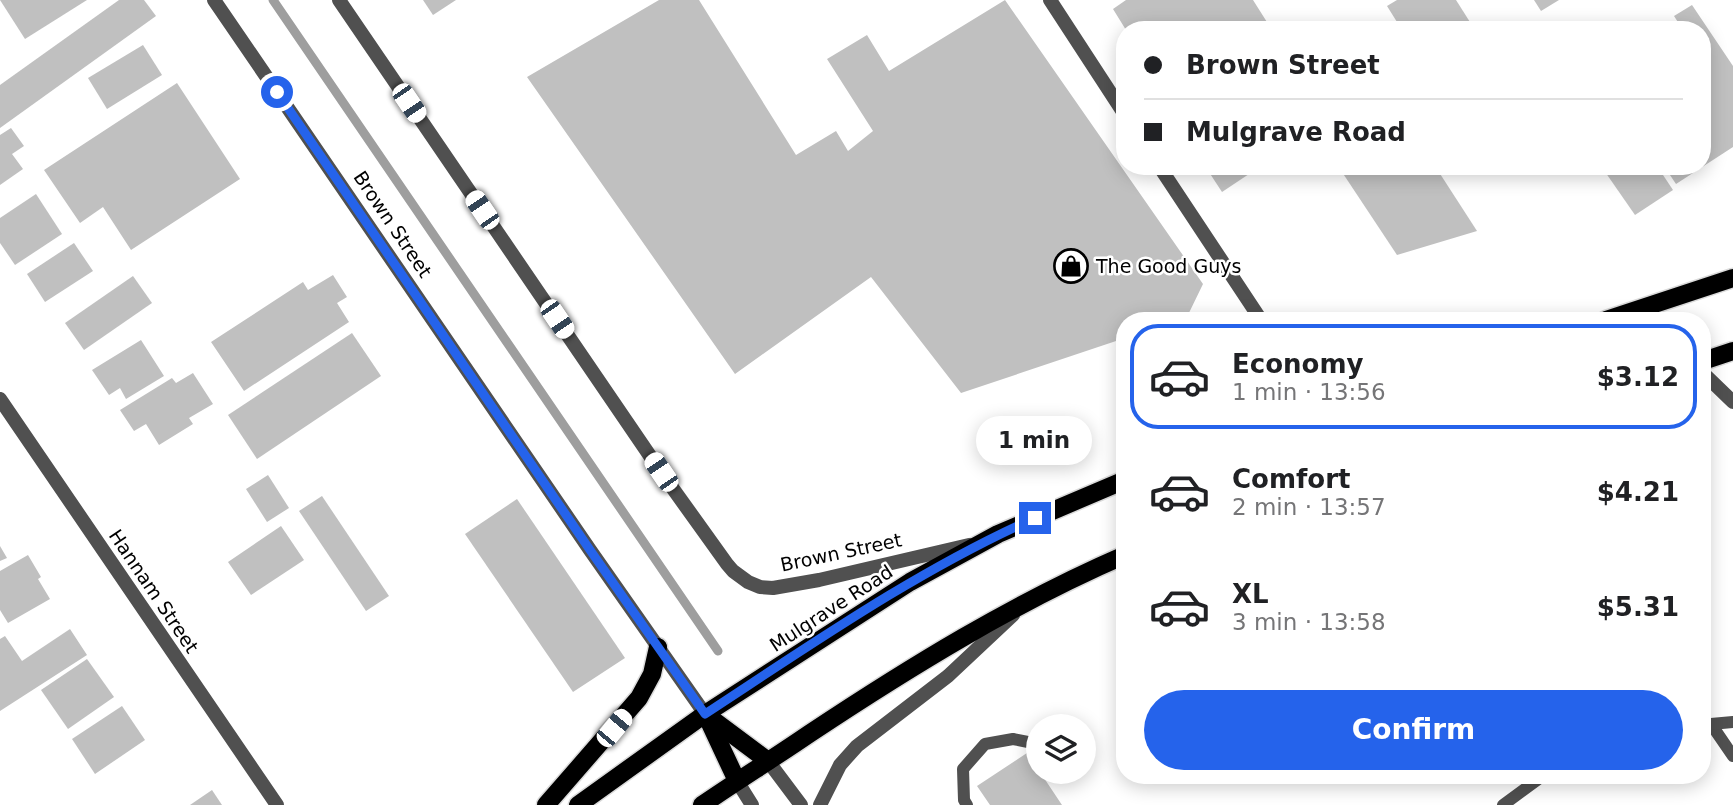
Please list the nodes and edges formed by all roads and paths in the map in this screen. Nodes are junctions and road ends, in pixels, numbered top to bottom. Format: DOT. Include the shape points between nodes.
graph roads {
  1 [pos="215,0"];
  2 [pos="339,0"];
  3 [pos="1049,0"];
  4 [pos="1116,101"];
  5 [pos="1165,175"];
  6 [pos="1733,278"];
  7 [pos="1256,312"];
  8 [pos="1630,312"];
  9 [pos="1733,351"];
  10 [pos="1711,358"];
  11 [pos="1711,380"];
  12 [pos="0,399"];
  13 [pos="1733,401"];
  14 [pos="1116,484"];
  15 [pos="983,542"];
  16 [pos="1116,559"];
  17 [pos="1026,602"];
  18 [pos="658,647"];
  19 [pos="705,714"];
  20 [pos="1733,722"];
  21 [pos="1711,724"];
  22 [pos="1711,729"];
  23 [pos="1026,742"];
  24 [pos="1733,756"];
  25 [pos="768,761"];
  26 [pos="737,781"];
  27 [pos="1532,784"];
  28 [pos="277,805"];
  29 [pos="546,805"];
  30 [pos="578,805"];
  31 [pos="702,805"];
  32 [pos="752,805"];
  33 [pos="801,805"];
  34 [pos="820,805"];
  35 [pos="967,805"];
  36 [pos="1503,805"];
  1 -- 18 [label="street, Brown Street"];
  2 -- 15 [label="street, Brown Street" via="661,472 742,578 765,588 780,587"];
  3 -- 4 [label="street"];
  5 -- 7 [label="street"];
  6 -- 8 [label="main road"];
  9 -- 10 [label="main road"];
  11 -- 13 [label="street"];
  12 -- 28 [label="street, Hannam Street"];
  14 -- 15 [label="main road, Mulgrave Road"];
  15 -- 19 [label="main road, Mulgrave Road" via="910,582"];
  16 -- 17 [label="main road"];
  17 -- 25 [label="main road"];
  17 -- 34 [label="street" via="948,676 856,746 839,765"];
  18 -- 19 [label="street, Brown Street"];
  18 -- 29 [label="main road" via="652,674 639,698"];
  19 -- 25 [label="main road, Brown Street"];
  19 -- 26 [label="main road, Brown Street"];
  19 -- 30 [label="main road, Mulgrave Road"];
  20 -- 21 [label="lane"];
  22 -- 24 [label="lane"];
  23 -- 35 [label="lane" via="985,744 963,769"];
  25 -- 26 [label="main road"];
  25 -- 33 [label="street, Brown Street"];
  26 -- 31 [label="main road"];
  26 -- 32 [label="street, Brown Street"];
  27 -- 36 [label="lane"];
}
